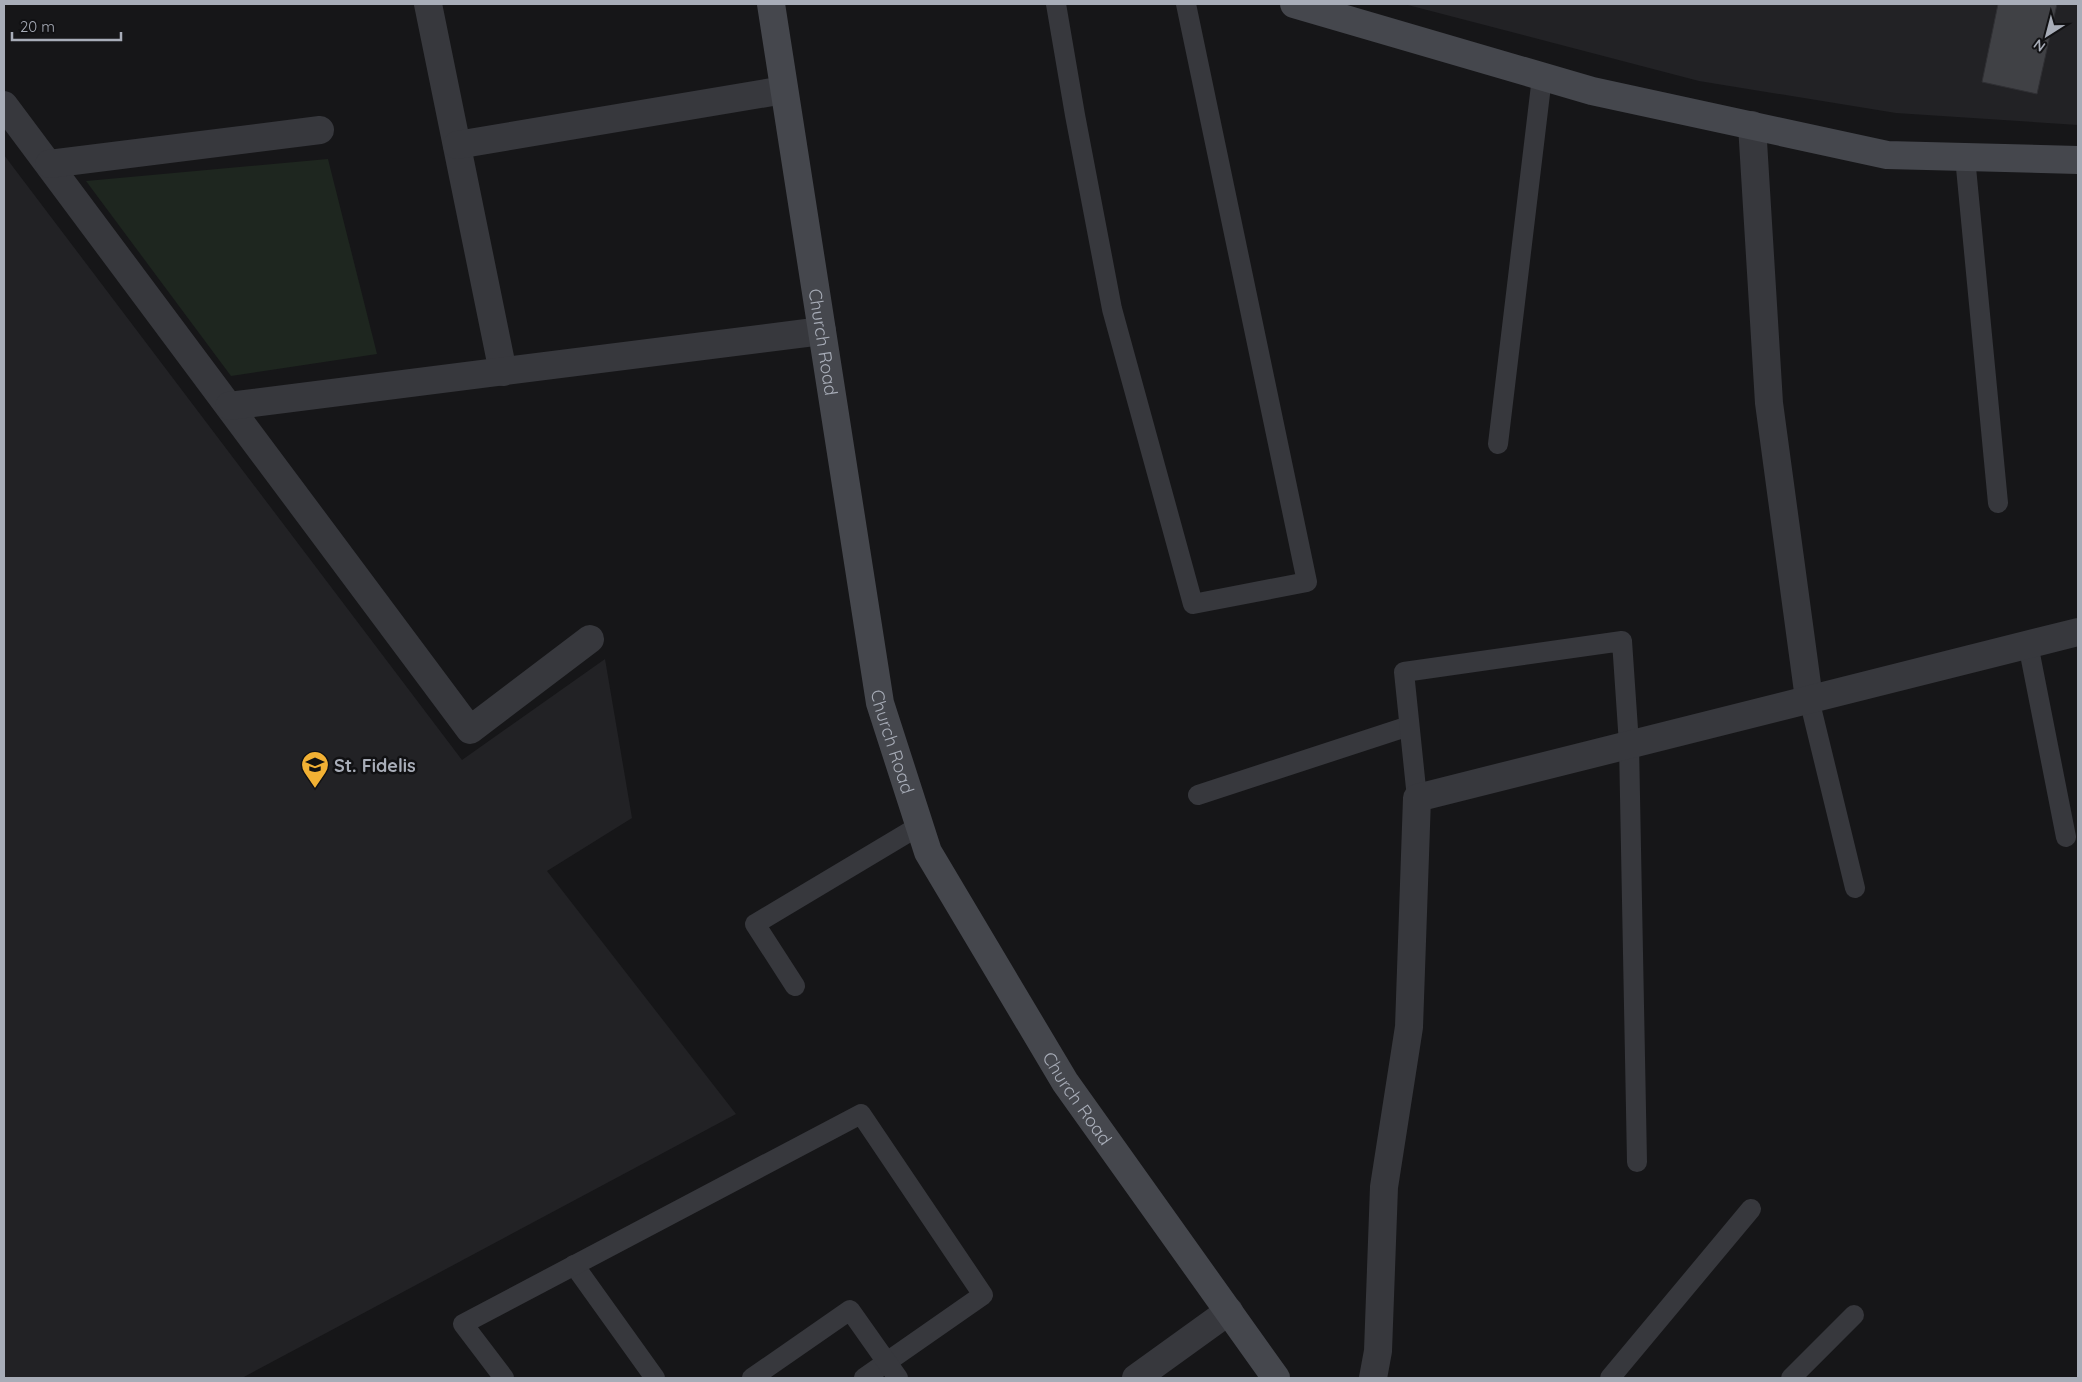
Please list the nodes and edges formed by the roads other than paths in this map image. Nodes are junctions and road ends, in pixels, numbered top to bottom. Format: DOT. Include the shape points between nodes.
graph roads {
  1 [pos="428,4"];
  2 [pos="771,4"];
  3 [pos="1056,4"];
  4 [pos="1186,4"];
  5 [pos="1294,4"];
  6 [pos="1542,77"];
  7 [pos="784,90"];
  8 [pos="4,105"];
  9 [pos="1752,125"];
  10 [pos="320,130"];
  11 [pos="457,145"];
  12 [pos="1965,157"];
  13 [pos="2078,160"];
  14 [pos="48,164"];
  15 [pos="822,331"];
  16 [pos="503,372"];
  17 [pos="229,406"];
  18 [pos="1498,444"];
  19 [pos="1998,503"];
  20 [pos="2078,632"];
  21 [pos="590,639"];
  22 [pos="2028,644"];
  23 [pos="1809,699"];
  24 [pos="1409,726"];
  25 [pos="1629,744"];
  26 [pos="1198,795"];
  27 [pos="1417,798"];
  28 [pos="919,826"];
  29 [pos="2066,837"];
  30 [pos="1855,888"];
  31 [pos="795,986"];
  32 [pos="1637,1162"];
  33 [pos="1751,1208"];
  34 [pos="574,1265"];
  35 [pos="1229,1311"];
  36 [pos="1854,1315"];
  37 [pos="892,1370"];
  38 [pos="501,1377"];
  39 [pos="655,1378"];
  40 [pos="752,1378"];
  41 [pos="864,1378"];
  42 [pos="1136,1378"];
  43 [pos="1276,1378"];
  44 [pos="1373,1378"];
  45 [pos="1610,1378"];
  46 [pos="1791,1378"];
  1 -- 11 [label="street"];
  2 -- 7 [label="street, Church Road"];
  3 -- 4 [label="lane" via="1112,310 1193,604 1307,582"];
  5 -- 6 [label="street"];
  6 -- 9 [label="street" via="1592,91"];
  6 -- 18 [label="lane"];
  7 -- 11 [label="street"];
  7 -- 15 [label="street, Church Road"];
  8 -- 14 [label="street"];
  9 -- 12 [label="street" via="1887,155"];
  9 -- 23 [label="street" via="1769,404"];
  10 -- 14 [label="street"];
  11 -- 16 [label="street"];
  12 -- 13 [label="street"];
  12 -- 19 [label="lane"];
  14 -- 17 [label="street"];
  15 -- 16 [label="street"];
  15 -- 28 [label="street, Church Road" via="880,703"];
  16 -- 17 [label="street"];
  17 -- 21 [label="street" via="470,730"];
  20 -- 22 [label="street"];
  22 -- 23 [label="street"];
  22 -- 29 [label="lane"];
  23 -- 25 [label="street"];
  23 -- 30 [label="lane"];
  24 -- 25 [label="lane" via="1404,672 1622,641"];
  24 -- 26 [label="lane"];
  24 -- 27 [label="lane"];
  25 -- 27 [label="street"];
  25 -- 32 [label="lane"];
  27 -- 44 [label="street" via="1409,1027 1384,1187 1378,1351"];
  28 -- 31 [label="lane" via="755,924"];
  28 -- 35 [label="street, Church Road" via="928,852 1065,1082"];
  33 -- 45 [label="lane"];
  34 -- 37 [label="lane" via="861,1114 983,1295"];
  34 -- 38 [label="lane" via="463,1324"];
  34 -- 39 [label="lane"];
  35 -- 42 [label="street"];
  35 -- 43 [label="street, Church Road"];
  36 -- 46 [label="lane"];
  37 -- 40 [label="lane" via="850,1310"];
  37 -- 41 [label="lane"];
}
